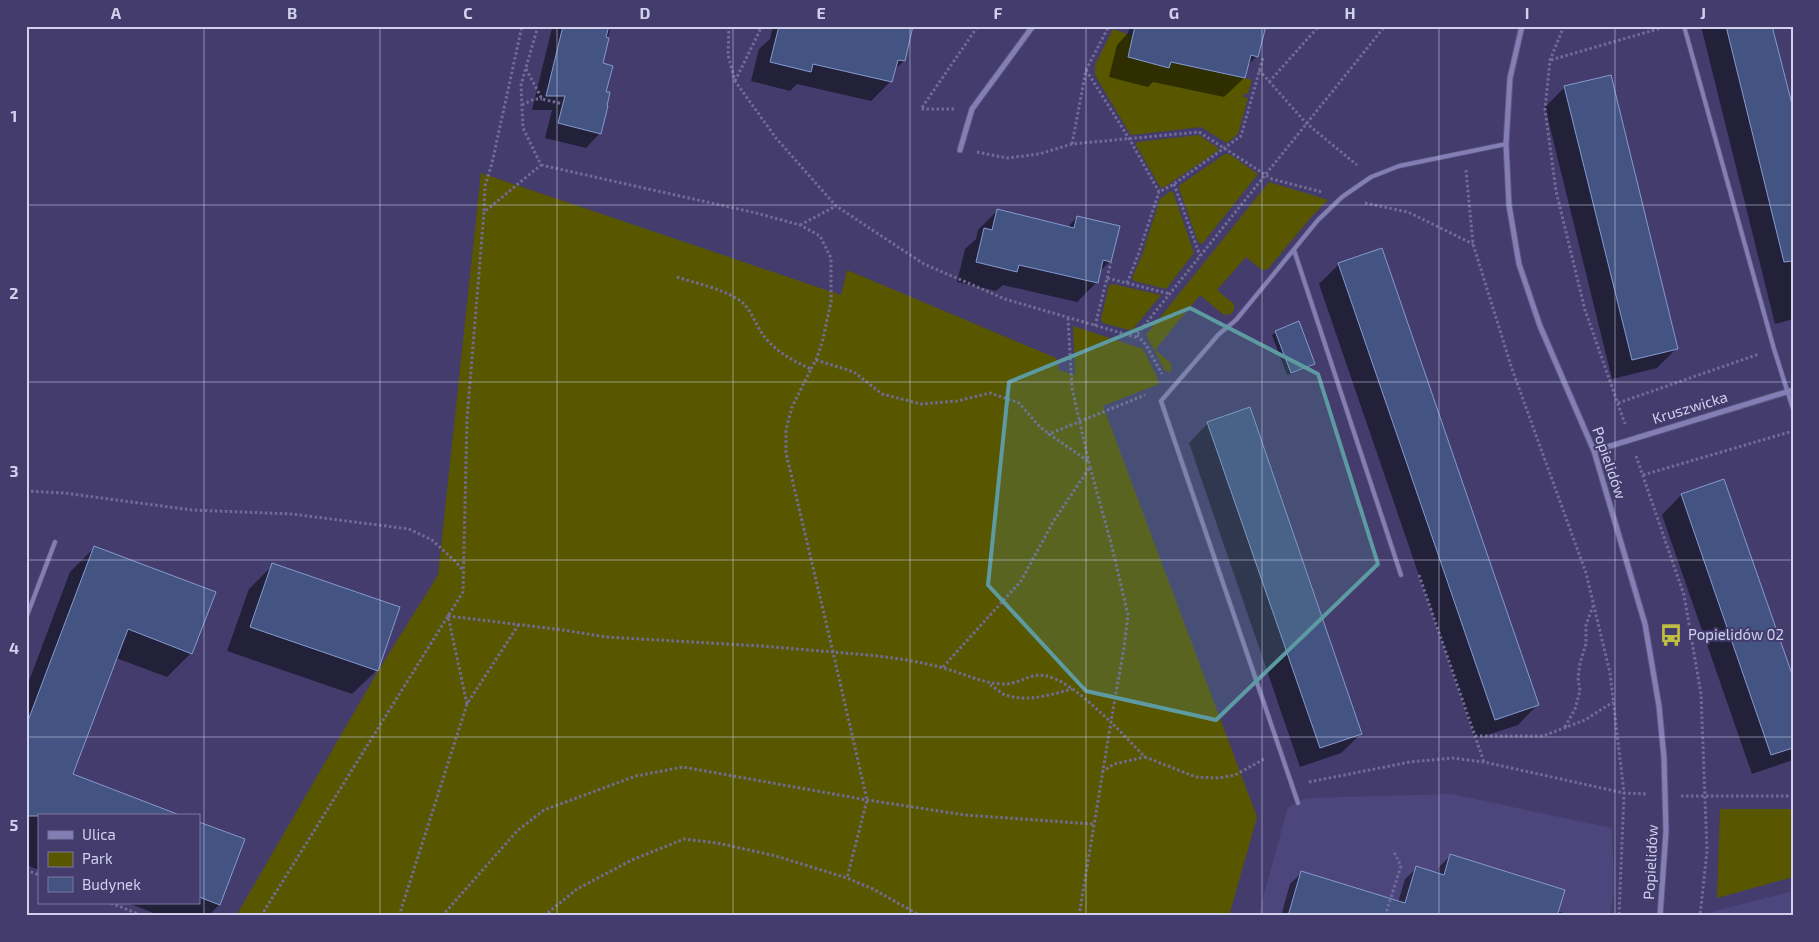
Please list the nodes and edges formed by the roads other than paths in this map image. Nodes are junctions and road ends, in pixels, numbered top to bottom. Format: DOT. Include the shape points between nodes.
graph roads {
  1 [pos="1033,26"];
  2 [pos="1522,26"];
  3 [pos="1684,26"];
  4 [pos="1506,144"];
  5 [pos="960,150"];
  6 [pos="1294,250"];
  7 [pos="1790,391"];
  8 [pos="1793,409"];
  9 [pos="1594,451"];
  10 [pos="55,542"];
  11 [pos="1401,575"];
  12 [pos="26,618"];
  13 [pos="1298,803"];
  14 [pos="1660,916"];
  1 -- 5 [label="street" via="972,109"];
  2 -- 4 [label="street, Popielidów" via="1510,78"];
  3 -- 7 [label="lane" via="1774,348"];
  4 -- 6 [label="lane" via="1418,160 1371,177 1329,208"];
  4 -- 9 [label="street, Popielidów" via="1509,205 1519,264 1540,326"];
  6 -- 11 [label="lane"];
  6 -- 13 [label="lane" via="1236,320 1219,334 1161,401"];
  7 -- 8 [label="lane"];
  7 -- 9 [label="street, Kruszwicka"];
  9 -- 14 [label="street, Popielidów" via="1645,624 1659,706 1666,795"];
  10 -- 12 [label="lane"];
}
